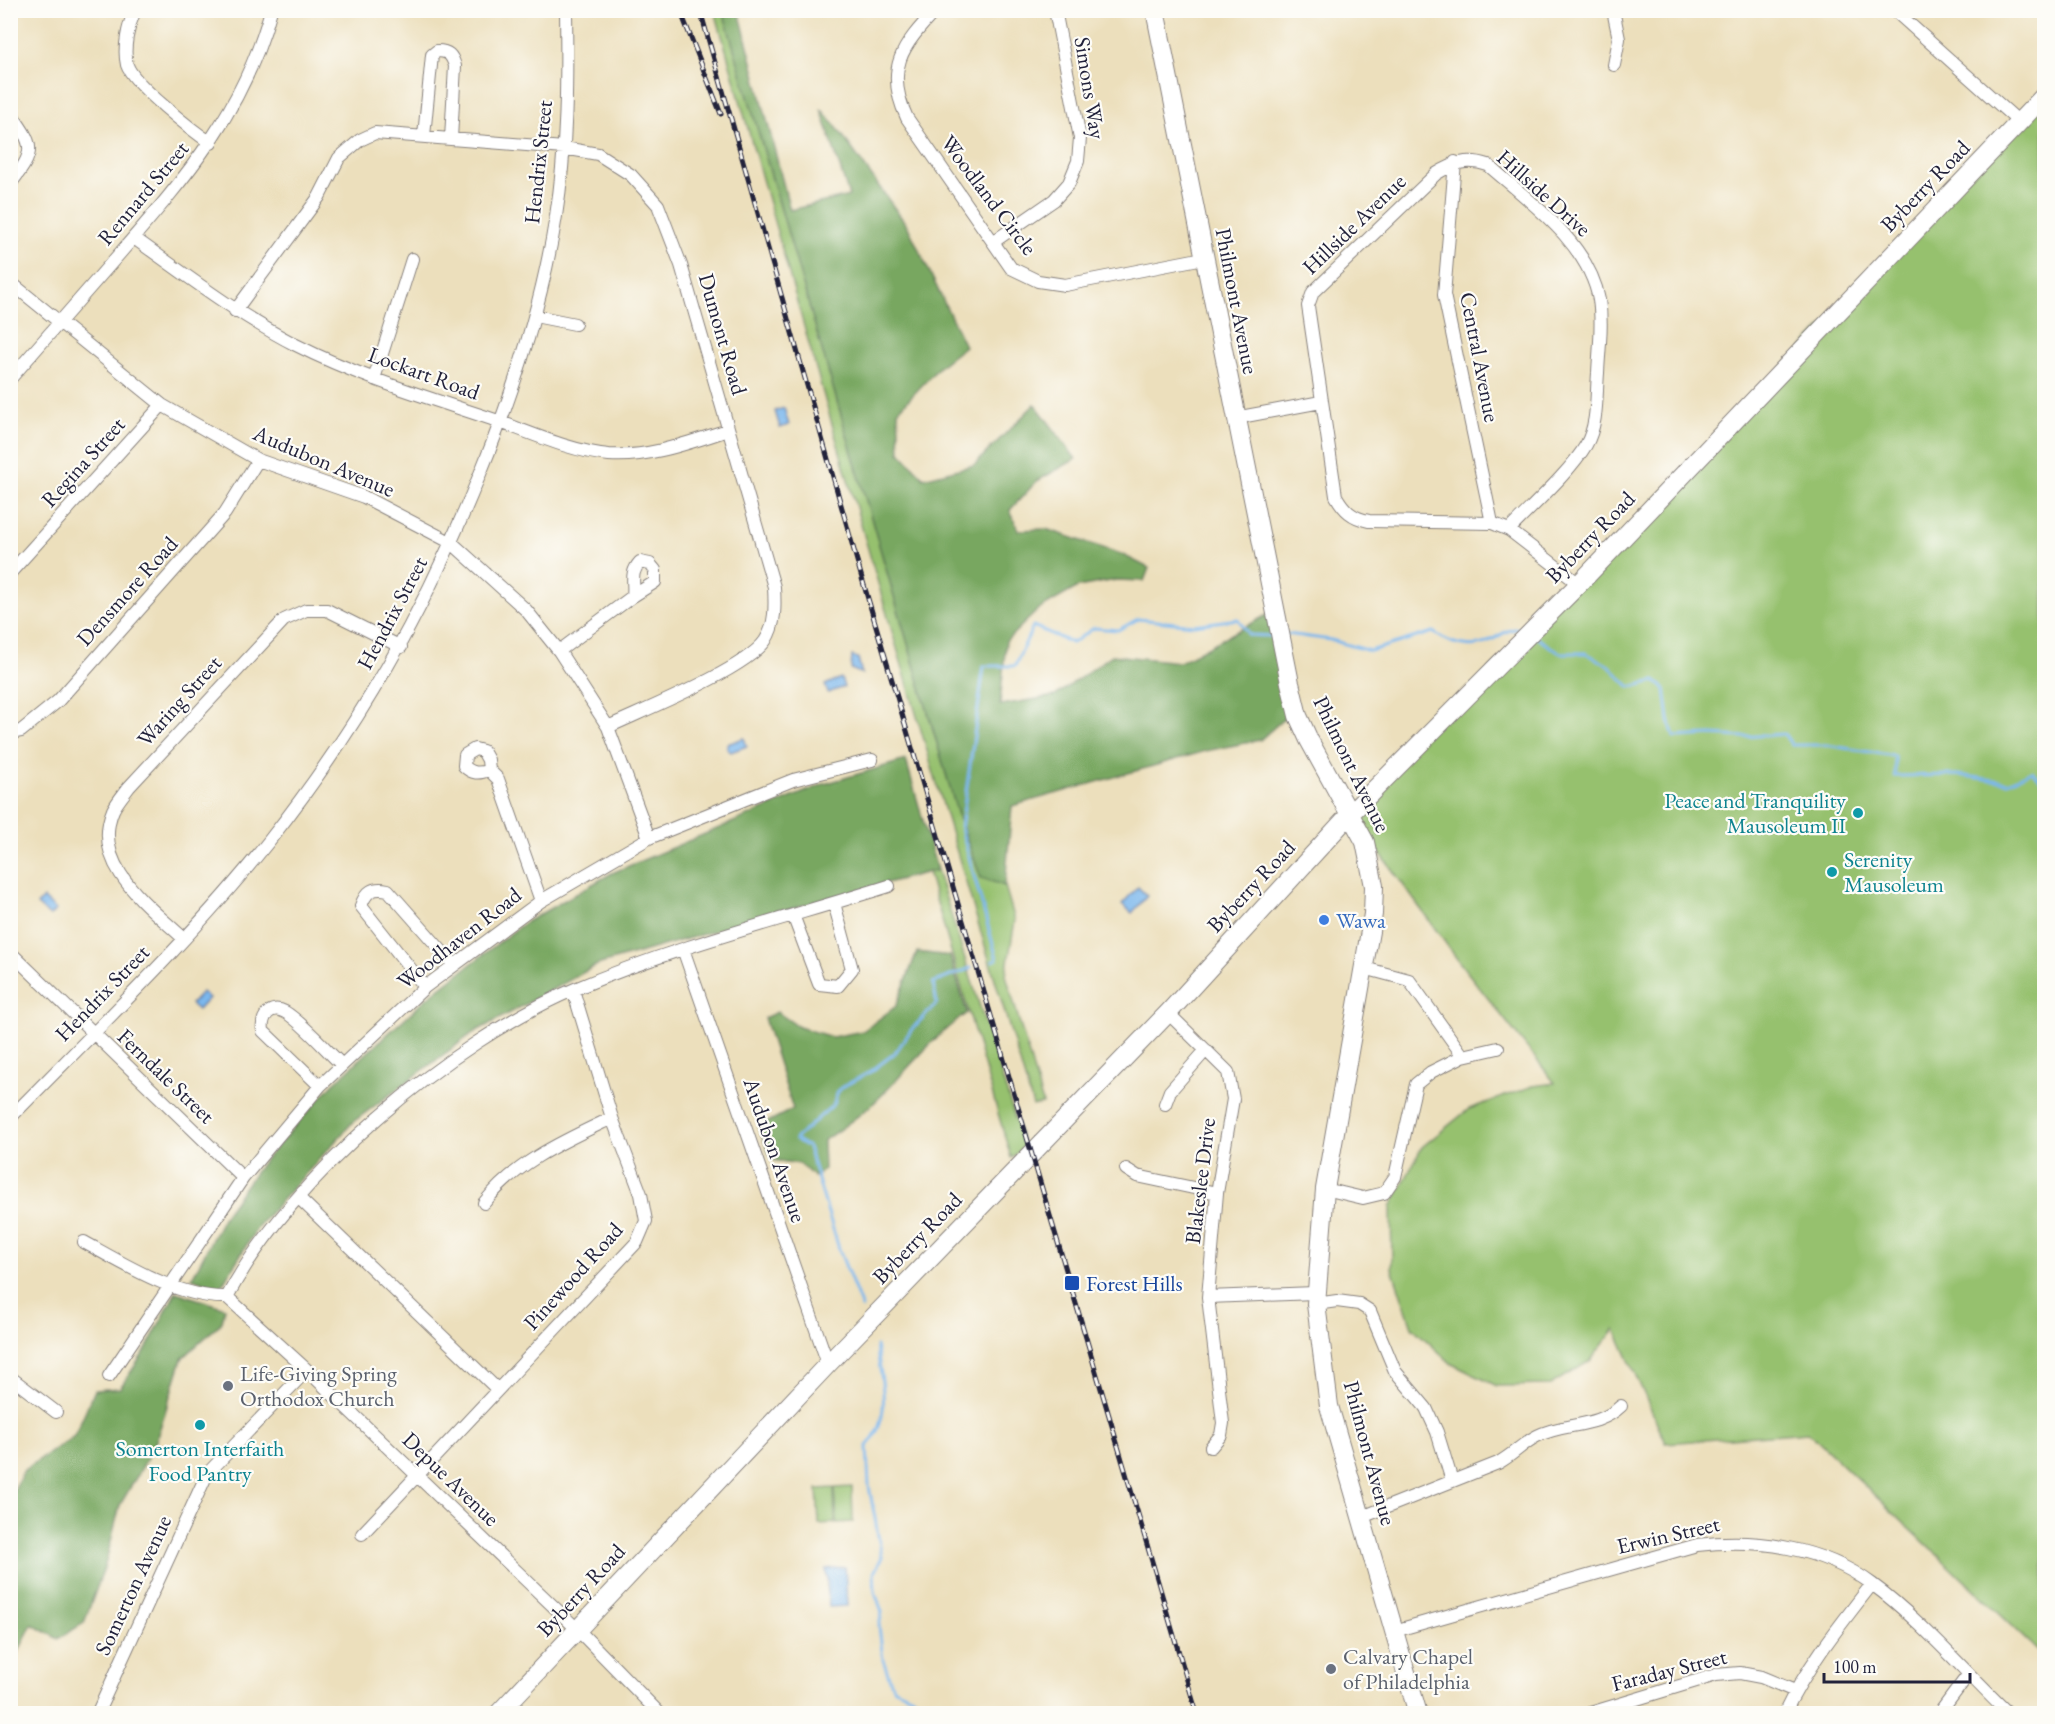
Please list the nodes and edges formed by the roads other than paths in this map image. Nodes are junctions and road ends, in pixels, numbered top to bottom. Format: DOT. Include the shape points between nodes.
graph roads {
  1 [pos="271,10"];
  2 [pos="566,10"];
  3 [pos="936,10"];
  4 [pos="1055,10"];
  5 [pos="1155,10"];
  6 [pos="1613,10"];
  7 [pos="1894,10"];
  8 [pos="131,12"];
  9 [pos="1614,65"];
  10 [pos="2044,96"];
  11 [pos="10,112"];
  12 [pos="2019,122"];
  13 [pos="424,136"];
  14 [pos="451,139"];
  15 [pos="211,143"];
  16 [pos="564,148"];
  17 [pos="1455,162"];
  18 [pos="10,184"];
  19 [pos="134,238"];
  20 [pos="993,242"];
  21 [pos="1204,258"];
  22 [pos="412,260"];
  23 [pos="10,282"];
  24 [pos="235,311"];
  25 [pos="535,316"];
  26 [pos="61,321"];
  27 [pos="575,324"];
  28 [pos="10,379"];
  29 [pos="374,379"];
  30 [pos="1321,402"];
  31 [pos="162,405"];
  32 [pos="1235,418"];
  33 [pos="501,423"];
  34 [pos="728,430"];
  35 [pos="258,459"];
  36 [pos="1492,523"];
  37 [pos="1509,530"];
  38 [pos="452,543"];
  39 [pos="10,573"];
  40 [pos="1579,584"];
  41 [pos="633,596"];
  42 [pos="401,647"];
  43 [pos="559,651"];
  44 [pos="608,728"];
  45 [pos="10,733"];
  46 [pos="872,760"];
  47 [pos="489,770"];
  48 [pos="1352,813"];
  49 [pos="649,838"];
  50 [pos="889,886"];
  51 [pos="541,901"];
  52 [pos="834,903"];
  53 [pos="793,915"];
  54 [pos="183,938"];
  55 [pos="683,949"];
  56 [pos="10,952"];
  57 [pos="454,965"];
  58 [pos="1364,968"];
  59 [pos="424,987"];
  60 [pos="573,990"];
  61 [pos="1168,1012"];
  62 [pos="92,1034"];
  63 [pos="1498,1048"];
  64 [pos="1206,1050"];
  65 [pos="1463,1056"];
  66 [pos="342,1065"];
  67 [pos="320,1086"];
  68 [pos="1165,1104"];
  69 [pos="10,1118"];
  70 [pos="612,1118"];
  71 [pos="1126,1169"];
  72 [pos="243,1178"];
  73 [pos="1325,1189"];
  74 [pos="1217,1193"];
  75 [pos="299,1198"];
  76 [pos="484,1203"];
  77 [pos="84,1242"];
  78 [pos="172,1284"];
  79 [pos="227,1297"];
  80 [pos="1208,1297"];
  81 [pos="1315,1299"];
  82 [pos="828,1364"];
  83 [pos="307,1370"];
  84 [pos="109,1376"];
  85 [pos="10,1377"];
  86 [pos="496,1389"];
  87 [pos="1621,1406"];
  88 [pos="56,1412"];
  89 [pos="1211,1447"];
  90 [pos="416,1474"];
  91 [pos="1452,1481"];
  92 [pos="1362,1517"];
  93 [pos="362,1534"];
  94 [pos="1872,1584"];
  95 [pos="577,1629"];
  96 [pos="1394,1631"];
  97 [pos="1968,1675"];
  98 [pos="1795,1691"];
  99 [pos="97,1713"];
  100 [pos="498,1713"];
  101 [pos="660,1713"];
  102 [pos="1418,1713"];
  103 [pos="1587,1713"];
  104 [pos="1784,1713"];
  105 [pos="1939,1713"];
  106 [pos="2009,1713"];
  1 -- 15 [label="street, Rennard Street" via="248,77"];
  2 -- 16 [label="street, Hendrix Street"];
  3 -- 20 [label="street, Woodland Circle" via="908,40 903,51 897,73 899,102"];
  4 -- 20 [label="street, Simons Way" via="1080,138 1077,161 1069,183 1054,200"];
  5 -- 21 [label="main road, Philmont Avenue"];
  6 -- 9 [label="street" via="1619,39"];
  7 -- 12 [label="street"];
  8 -- 15 [label="street" via="125,53 128,68 184,124"];
  10 -- 12 [label="main road, Byberry Road"];
  11 -- 18 [label="street" via="28,137 29,154 28,162"];
  12 -- 40 [label="main road, Byberry Road"];
  13 -- 14 [label="street, Dumont Road"];
  13 -- 14 [label="street" via="432,55 446,51 455,66"];
  13 -- 24 [label="street, Dumont Road" via="375,133 360,140 338,161 319,197"];
  14 -- 16 [label="street, Dumont Road"];
  15 -- 19 [label="street, Rennard Street"];
  16 -- 25 [label="street, Hendrix Street" via="556,216"];
  16 -- 34 [label="street, Dumont Road" via="598,154 610,161 631,175 658,205 681,265"];
  17 -- 30 [label="street, Hillside Avenue" via="1436,174 1313,292 1308,306"];
  17 -- 36 [label="street, Central Avenue" via="1444,295"];
  17 -- 37 [label="street, Hillside Drive" via="1488,165 1567,237 1584,257 1599,301 1600,344 1591,433 1582,452"];
  19 -- 24 [label="street, Lockart Road"];
  19 -- 26 [label="street, Rennard Street"];
  20 -- 21 [label="street, Woodland Circle" via="1011,268 1051,285"];
  21 -- 32 [label="main road, Philmont Avenue"];
  22 -- 29 [label="street"];
  23 -- 26 [label="street, Audubon Avenue"];
  24 -- 29 [label="street, Lockart Road" via="297,346"];
  25 -- 27 [label="street"];
  25 -- 33 [label="street, Hendrix Street"];
  26 -- 28 [label="street, Rennard Street"];
  26 -- 31 [label="street, Audubon Avenue"];
  29 -- 33 [label="street, Lockart Road"];
  30 -- 32 [label="street"];
  30 -- 36 [label="street, Hillside Avenue" via="1336,496 1345,511 1369,521"];
  31 -- 35 [label="street, Audubon Avenue"];
  31 -- 39 [label="street, Regina Street"];
  32 -- 48 [label="main road, Philmont Avenue" via="1298,716 1325,772"];
  33 -- 34 [label="street, Lockart Road" via="609,454 672,447"];
  33 -- 38 [label="street, Hendrix Street"];
  34 -- 44 [label="street, Dumont Road" via="774,587 775,612 766,639 748,659"];
  35 -- 38 [label="street, Audubon Avenue" via="363,496"];
  35 -- 45 [label="street, Densmore Road" via="225,513 58,701 21,731"];
  36 -- 37 [label="street"];
  37 -- 40 [label="street"];
  38 -- 42 [label="street, Hendrix Street"];
  38 -- 43 [label="street, Audubon Avenue" via="526,610"];
  40 -- 48 [label="main road, Byberry Road"];
  41 -- 43 [label="street"];
  42 -- 54 [label="street, Hendrix Street" via="364,709 299,802"];
  42 -- 54 [label="street, Waring Street" via="327,610 306,610 284,620 129,787 113,810 108,836 120,876"];
  43 -- 44 [label="street, Audubon Avenue"];
  44 -- 49 [label="street, Audubon Avenue"];
  46 -- 49 [label="street, Woodhaven Road" via="793,780"];
  47 -- 51 [label="street" via="498,779"];
  48 -- 58 [label="main road, Philmont Avenue" via="1365,842 1374,886"];
  48 -- 61 [label="main road, Byberry Road"];
  49 -- 51 [label="street, Woodhaven Road"];
  50 -- 52 [label="street"];
  51 -- 57 [label="street, Woodhaven Road"];
  52 -- 53 [label="street"];
  52 -- 53 [label="street" via="852,969 838,986 819,984"];
  53 -- 55 [label="street"];
  54 -- 62 [label="street, Hendrix Street"];
  55 -- 60 [label="street"];
  55 -- 82 [label="street, Audubon Avenue"];
  56 -- 62 [label="street, Ferndale Street"];
  57 -- 59 [label="street, Woodhaven Road"];
  57 -- 59 [label="street" via="388,890 370,891 361,906"];
  58 -- 65 [label="street" via="1409,980"];
  58 -- 73 [label="main road, Philmont Avenue"];
  59 -- 66 [label="street, Woodhaven Road"];
  60 -- 70 [label="street, Pinewood Road"];
  60 -- 75 [label="street" via="509,1024 430,1076 347,1146"];
  61 -- 64 [label="street, Blakeslee Drive"];
  61 -- 82 [label="main road, Byberry Road"];
  62 -- 69 [label="street, Hendrix Street"];
  62 -- 72 [label="street, Ferndale Street"];
  63 -- 65 [label="street"];
  64 -- 68 [label="street" via="1170,1091"];
  64 -- 74 [label="street, Blakeslee Drive" via="1228,1072 1232,1083 1233,1098"];
  65 -- 73 [label="street" via="1416,1084 1395,1177 1384,1193 1363,1198"];
  66 -- 67 [label="street, Woodhaven Road"];
  66 -- 67 [label="street" via="286,1012 267,1013 261,1022 263,1031"];
  67 -- 72 [label="street, Woodhaven Road"];
  70 -- 76 [label="street" via="547,1149"];
  70 -- 86 [label="street, Pinewood Road" via="641,1194 646,1221 637,1242"];
  71 -- 74 [label="street" via="1137,1176"];
  72 -- 78 [label="street, Woodhaven Road"];
  73 -- 81 [label="main road, Philmont Avenue"];
  74 -- 80 [label="street, Blakeslee Drive"];
  75 -- 79 [label="street" via="263,1239"];
  75 -- 86 [label="street"];
  77 -- 78 [label="street" via="152,1279"];
  78 -- 79 [label="street" via="213,1298"];
  78 -- 84 [label="street"];
  79 -- 83 [label="street, Depue Avenue"];
  80 -- 81 [label="street"];
  80 -- 89 [label="street, Blakeslee Drive" via="1223,1423 1221,1436"];
  81 -- 91 [label="street" via="1359,1304 1370,1311 1395,1371 1426,1408"];
  81 -- 92 [label="main road, Philmont Avenue" via="1329,1406"];
  82 -- 95 [label="main road, Byberry Road"];
  83 -- 90 [label="street, Depue Avenue"];
  83 -- 99 [label="street, Somerton Avenue" via="207,1474"];
  85 -- 88 [label="street"];
  86 -- 90 [label="street, Pinewood Road"];
  87 -- 91 [label="street" via="1602,1420 1535,1437 1516,1454"];
  90 -- 93 [label="street, Pinewood Road"];
  90 -- 95 [label="street, Depue Avenue"];
  91 -- 92 [label="street"];
  92 -- 96 [label="main road, Philmont Avenue"];
  94 -- 96 [label="street, Erwin Street" via="1835,1563 1797,1549 1730,1541 1697,1545"];
  94 -- 97 [label="street, Erwin Street"];
  94 -- 98 [label="street"];
  95 -- 100 [label="main road, Byberry Road"];
  95 -- 101 [label="street, Depue Avenue"];
  96 -- 102 [label="main road, Philmont Avenue"];
  97 -- 105 [label="street"];
  97 -- 106 [label="street, Erwin Street"];
  98 -- 103 [label="street, Faraday Street" via="1740,1673 1716,1676"];
  98 -- 104 [label="street"];
}
